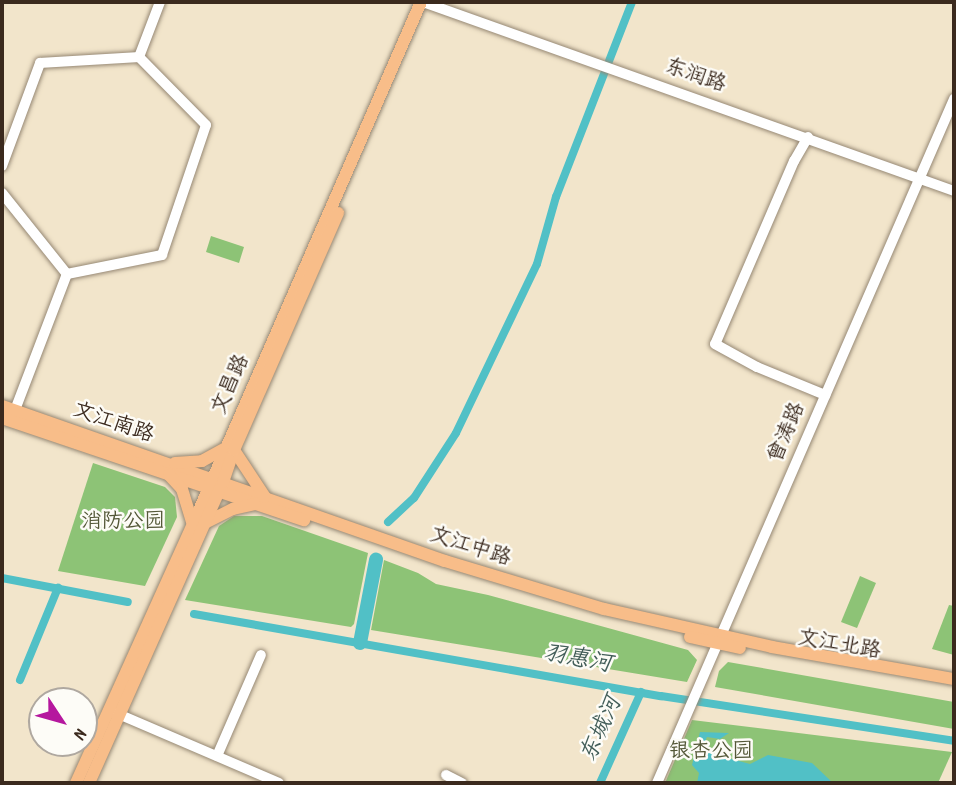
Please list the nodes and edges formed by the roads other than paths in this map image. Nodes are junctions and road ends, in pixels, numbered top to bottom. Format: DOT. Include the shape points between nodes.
graph roads {
  1 [pos="160,2"];
  2 [pos="426,2"];
  3 [pos="139,57"];
  4 [pos="954,99"];
  5 [pos="808,137"];
  6 [pos="2,166"];
  7 [pos="920,177"];
  8 [pos="954,191"];
  9 [pos="2,193"];
  10 [pos="67,274"];
  11 [pos="825,396"];
  12 [pos="2,406"];
  13 [pos="15,410"];
  14 [pos="2,418"];
  15 [pos="229,449"];
  16 [pos="169,469"];
  17 [pos="215,485"];
  18 [pos="262,500"];
  19 [pos="198,524"];
  20 [pos="720,640"];
  21 [pos="261,655"];
  22 [pos="954,678"];
  23 [pos="954,686"];
  24 [pos="114,712"];
  25 [pos="216,756"];
  26 [pos="446,775"];
  27 [pos="76,783"];
  28 [pos="89,783"];
  29 [pos="279,783"];
  30 [pos="462,783"];
  31 [pos="657,783"];
  1 -- 3 [label="street"];
  2 -- 5 [label="street, 东润路"];
  2 -- 15 [label="main road, 文昌路"];
  3 -- 6 [label="street" via="40,62"];
  3 -- 10 [label="street" via="206,125 162,255"];
  4 -- 7 [label="street, 曾涛路"];
  5 -- 7 [label="street, 东润路"];
  5 -- 11 [label="street" via="715,344"];
  7 -- 8 [label="street, 东润路"];
  7 -- 11 [label="street, 曾涛路"];
  9 -- 10 [label="street"];
  10 -- 13 [label="street"];
  11 -- 20 [label="street, 曾涛路"];
  12 -- 13 [label="main road, 文江南路"];
  13 -- 16 [label="main road, 文江南路"];
  14 -- 16 [label="main road, 文江南路"];
  15 -- 16 [label="main road"];
  15 -- 17 [label="main road, 文昌路"];
  15 -- 18 [label="main road"];
  16 -- 17 [label="main road, 文江南路"];
  16 -- 19 [label="main road"];
  17 -- 18 [label="main road, 文江中路"];
  17 -- 19 [label="main road, 文昌路"];
  18 -- 19 [label="main road"];
  18 -- 20 [label="main road, 文江中路" via="445,561"];
  19 -- 24 [label="main road, 文昌路"];
  20 -- 22 [label="main road"];
  20 -- 23 [label="main road, 文江北路"];
  20 -- 31 [label="street, 曾涛路"];
  21 -- 25 [label="street"];
  24 -- 25 [label="street"];
  24 -- 27 [label="main road, 文昌路"];
  24 -- 28 [label="main road, 文昌路"];
  25 -- 29 [label="street"];
  26 -- 30 [label="street"];
}
